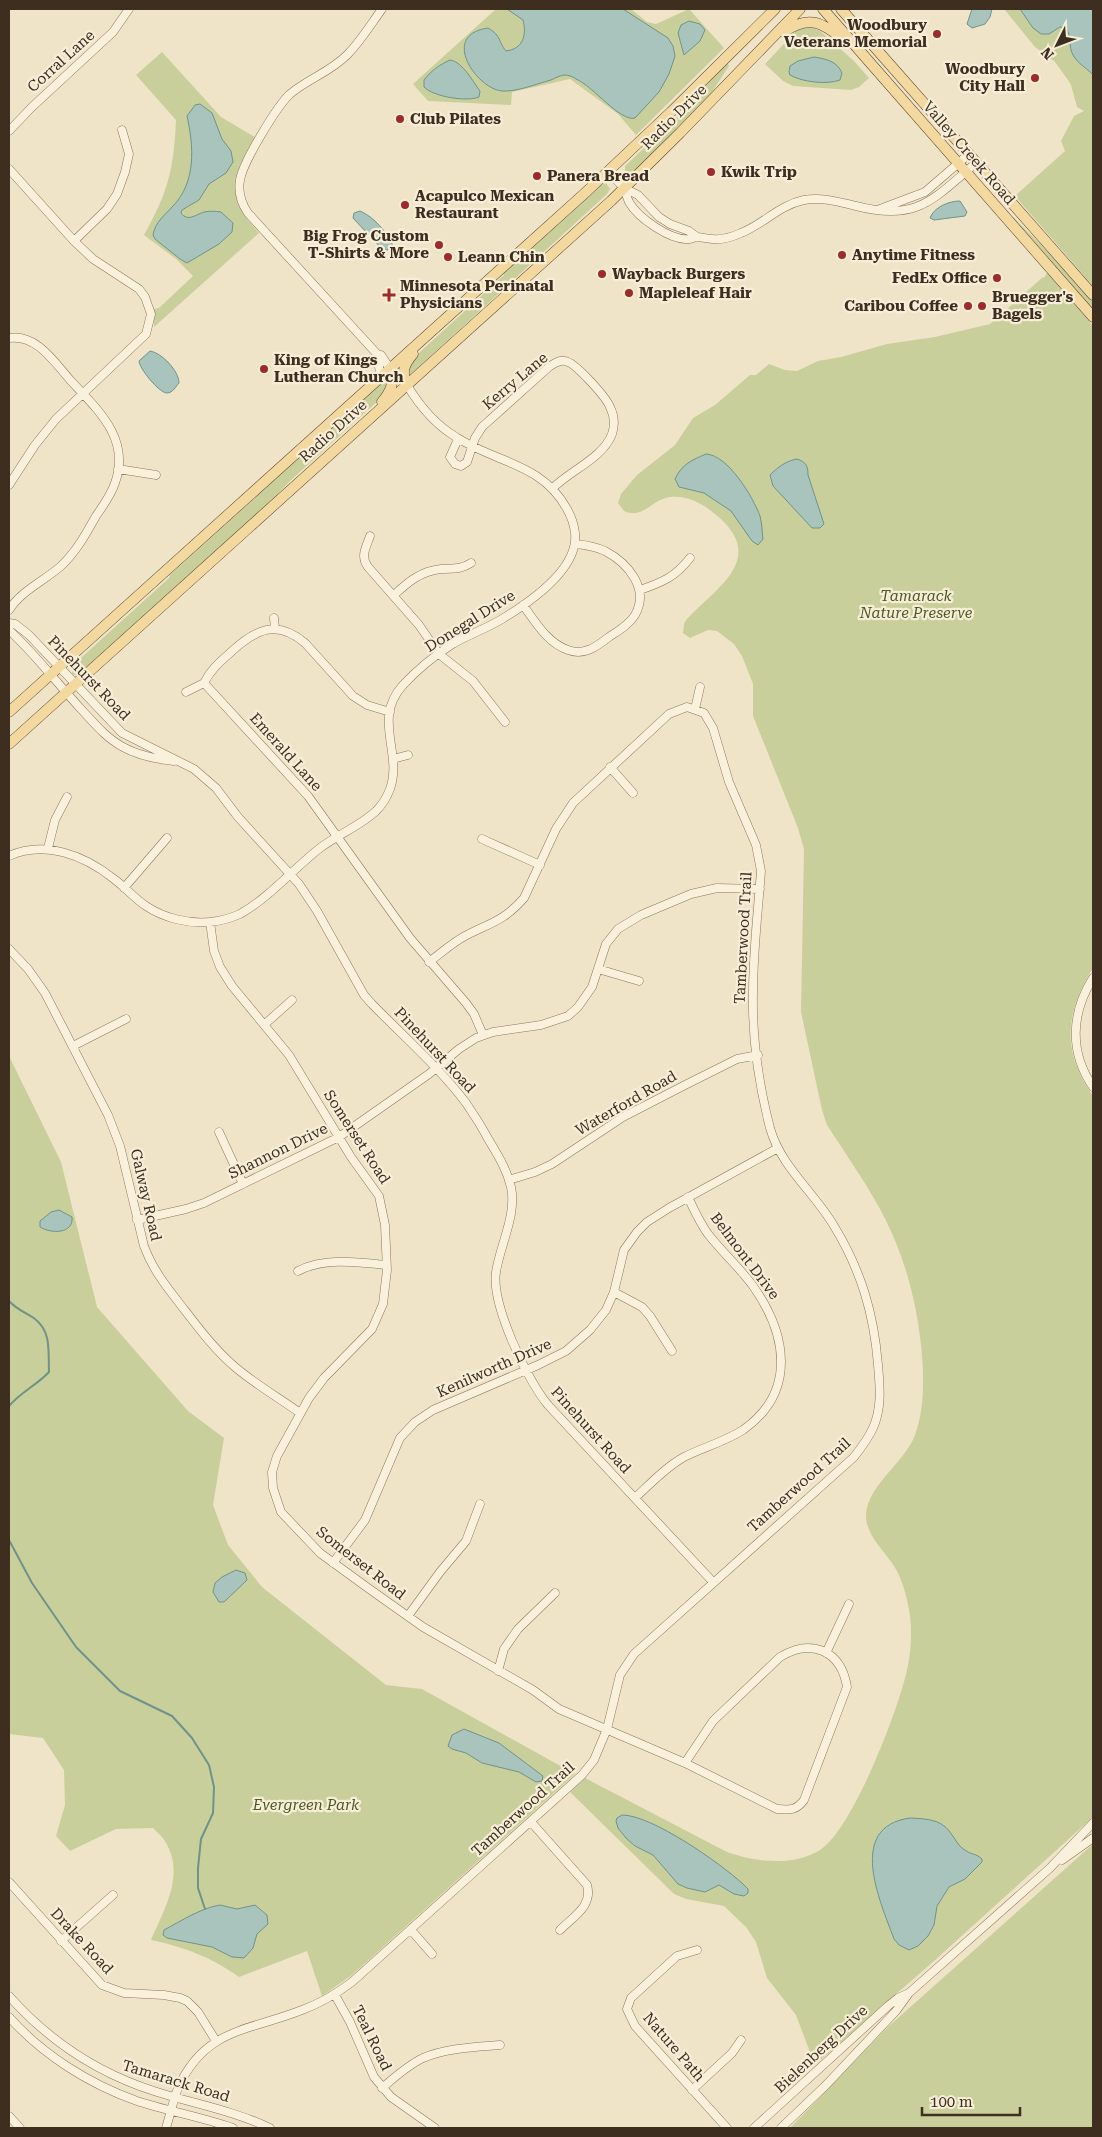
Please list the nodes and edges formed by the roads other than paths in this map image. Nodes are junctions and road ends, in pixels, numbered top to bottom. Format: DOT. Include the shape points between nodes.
graph roads {
  1 [pos="129,9"];
  2 [pos="382,9"];
  3 [pos="766,9"];
  4 [pos="775,9"];
  5 [pos="800,9"];
  6 [pos="822,9"];
  7 [pos="841,9"];
  8 [pos="848,9"];
  9 [pos="750,33"];
  10 [pos="763,47"];
  11 [pos="878,51"];
  12 [pos="868,60"];
  13 [pos="122,130"];
  14 [pos="9,132"];
  15 [pos="969,154"];
  16 [pos="976,162"];
  17 [pos="958,163"];
  18 [pos="9,169"];
  19 [pos="608,172"];
  20 [pos="966,172"];
  21 [pos="624,188"];
  22 [pos="878,209"];
  23 [pos="74,241"];
  24 [pos="1093,295"];
  25 [pos="1093,316"];
  26 [pos="431,332"];
  27 [pos="9,338"];
  28 [pos="378,355"];
  29 [pos="390,368"];
  30 [pos="379,379"];
  31 [pos="407,385"];
  32 [pos="82,393"];
  33 [pos="366,422"];
  34 [pos="458,439"];
  35 [pos="472,446"];
  36 [pos="118,469"];
  37 [pos="156,475"];
  38 [pos="9,485"];
  39 [pos="553,488"];
  40 [pos="370,536"];
  41 [pos="576,544"];
  42 [pos="690,558"];
  43 [pos="471,563"];
  44 [pos="640,590"];
  45 [pos="394,595"];
  46 [pos="523,605"];
  47 [pos="9,610"];
  48 [pos="274,618"];
  49 [pos="9,623"];
  50 [pos="275,629"];
  51 [pos="9,630"];
  52 [pos="439,654"];
  53 [pos="55,671"];
  54 [pos="204,683"];
  55 [pos="76,684"];
  56 [pos="700,686"];
  57 [pos="66,692"];
  58 [pos="186,692"];
  59 [pos="695,709"];
  60 [pos="9,712"];
  61 [pos="390,712"];
  62 [pos="505,722"];
  63 [pos="9,744"];
  64 [pos="408,755"];
  65 [pos="393,759"];
  66 [pos="178,762"];
  67 [pos="610,767"];
  68 [pos="633,793"];
  69 [pos="68,796"];
  70 [pos="338,835"];
  71 [pos="167,838"];
  72 [pos="482,840"];
  73 [pos="48,848"];
  74 [pos="9,856"];
  75 [pos="540,865"];
  76 [pos="290,874"];
  77 [pos="124,888"];
  78 [pos="760,888"];
  79 [pos="210,922"];
  80 [pos="9,949"];
  81 [pos="429,962"];
  82 [pos="598,970"];
  83 [pos="1093,978"];
  84 [pos="639,981"];
  85 [pos="292,1000"];
  86 [pos="126,1019"];
  87 [pos="265,1024"];
  88 [pos="483,1035"];
  89 [pos="73,1046"];
  90 [pos="758,1055"];
  91 [pos="436,1069"];
  92 [pos="1093,1087"];
  93 [pos="218,1132"];
  94 [pos="339,1137"];
  95 [pos="778,1148"];
  96 [pos="509,1180"];
  97 [pos="243,1184"];
  98 [pos="688,1197"];
  99 [pos="137,1220"];
  100 [pos="386,1265"];
  101 [pos="298,1271"];
  102 [pos="614,1292"];
  103 [pos="672,1351"];
  104 [pos="527,1369"];
  105 [pos="300,1413"];
  106 [pos="635,1498"];
  107 [pos="480,1504"];
  108 [pos="333,1563"];
  109 [pos="713,1582"];
  110 [pos="555,1593"];
  111 [pos="849,1604"];
  112 [pos="408,1616"];
  113 [pos="826,1653"];
  114 [pos="498,1671"];
  115 [pos="607,1729"];
  116 [pos="685,1764"];
  117 [pos="531,1822"];
  118 [pos="1093,1823"];
  119 [pos="1093,1838"];
  120 [pos="1050,1868"];
  121 [pos="9,1882"];
  122 [pos="113,1895"];
  123 [pos="411,1930"];
  124 [pos="560,1930"];
  125 [pos="61,1941"];
  126 [pos="697,1950"];
  127 [pos="432,1954"];
  128 [pos="909,1993"];
  129 [pos="335,1994"];
  130 [pos="9,1996"];
  131 [pos="9,2017"];
  132 [pos="741,2040"];
  133 [pos="216,2041"];
  134 [pos="500,2045"];
  135 [pos="382,2088"];
  136 [pos="692,2090"];
  137 [pos="175,2097"];
  138 [pos="171,2110"];
  139 [pos="9,2116"];
  140 [pos="20,2128"];
  141 [pos="166,2128"];
  142 [pos="233,2128"];
  143 [pos="270,2128"];
  144 [pos="435,2128"];
  145 [pos="727,2128"];
  146 [pos="754,2128"];
  147 [pos="781,2128"];
  1 -- 14 [label="street, Corral Lane" via="114,32"];
  2 -- 28 [label="street" via="347,55 294,91 280,105 244,167 239,188 248,213"];
  3 -- 9 [label="main road"];
  4 -- 9 [label="main road, Radio Drive"];
  5 -- 10 [label="main road, Radio Drive"];
  6 -- 12 [label="main road, Valley Creek Road"];
  7 -- 11 [label="main road, Valley Creek Road"];
  8 -- 11 [label="main road"];
  9 -- 19 [label="main road, Radio Drive"];
  10 -- 12 [label="main road" via="796,24 815,22 828,28"];
  10 -- 21 [label="main road, Radio Drive"];
  11 -- 15 [label="main road, Valley Creek Road"];
  12 -- 17 [label="main road, Valley Creek Road"];
  13 -- 23 [label="street" via="129,154 117,194 107,210"];
  15 -- 16 [label="main road, Valley Creek Road"];
  15 -- 17 [label="street"];
  16 -- 20 [label="street"];
  16 -- 24 [label="main road, Valley Creek Road"];
  17 -- 20 [label="main road, Valley Creek Road"];
  17 -- 22 [label="street" via="924,192"];
  18 -- 23 [label="street"];
  19 -- 21 [label="street"];
  19 -- 26 [label="main road, Radio Drive"];
  20 -- 22 [label="street" via="942,194 922,206 901,212"];
  20 -- 25 [label="main road, Valley Creek Road"];
  21 -- 22 [label="street" via="630,203 658,229 688,239 733,236 784,207 807,200 832,200"];
  21 -- 31 [label="main road, Radio Drive"];
  23 -- 32 [label="street" via="140,289 151,314 147,333 141,340"];
  26 -- 29 [label="main road, Radio Drive"];
  26 -- 31 [label="main road" via="406,362 404,374"];
  27 -- 32 [label="street" via="18,337 35,343"];
  28 -- 29 [label="street"];
  28 -- 30 [label="street"];
  29 -- 30 [label="main road, Radio Drive"];
  29 -- 33 [label="main road" via="391,388"];
  30 -- 53 [label="main road, Radio Drive"];
  31 -- 33 [label="main road, Radio Drive"];
  31 -- 34 [label="street" via="440,425"];
  32 -- 36 [label="street" via="112,431 117,445"];
  32 -- 38 [label="street" via="46,431"];
  33 -- 55 [label="main road, Radio Drive"];
  34 -- 35 [label="street"];
  34 -- 35 [label="street" via="450,457 455,464 461,466 467,462"];
  35 -- 39 [label="street" via="527,469"];
  35 -- 39 [label="street, Kerry Lane" via="482,427 550,366 559,361 568,362 606,401 614,426 602,450"];
  36 -- 37 [label="street"];
  36 -- 47 [label="street" via="108,496 69,558 24,592"];
  39 -- 41 [label="street" via="571,517"];
  40 -- 45 [label="street" via="363,554 364,562"];
  41 -- 44 [label="street" via="614,556 630,572"];
  41 -- 46 [label="street, Donegal Drive" via="560,574"];
  42 -- 44 [label="street" via="665,581"];
  43 -- 45 [label="street" via="463,568 422,574"];
  44 -- 46 [label="street" via="639,607 628,624 584,652 556,645"];
  45 -- 52 [label="street"];
  46 -- 52 [label="street, Donegal Drive"];
  48 -- 50 [label="street"];
  49 -- 53 [label="street, Pinehurst Road" via="25,632"];
  50 -- 54 [label="street" via="259,631 247,638 210,670"];
  50 -- 61 [label="street" via="288,632 306,643 360,701"];
  51 -- 53 [label="street, Pinehurst Road"];
  52 -- 61 [label="street, Donegal Drive" via="400,689"];
  52 -- 62 [label="street" via="473,681"];
  53 -- 55 [label="street, Pinehurst Road"];
  53 -- 57 [label="street, Pinehurst Road"];
  53 -- 60 [label="main road, Radio Drive"];
  54 -- 58 [label="street"];
  54 -- 70 [label="street, Emerald Lane" via="308,796"];
  55 -- 57 [label="main road, Radio Drive"];
  55 -- 66 [label="street, Pinehurst Road" via="122,733"];
  56 -- 59 [label="street"];
  57 -- 63 [label="main road, Radio Drive"];
  57 -- 66 [label="street, Pinehurst Road" via="118,745 153,759"];
  59 -- 67 [label="street" via="681,708 668,714"];
  59 -- 78 [label="street, Tamberwood Trail" via="704,714 713,728 728,782 756,845 762,871"];
  61 -- 65 [label="street, Donegal Drive" via="388,735"];
  64 -- 65 [label="street"];
  65 -- 70 [label="street, Donegal Drive" via="390,788 384,801 375,812"];
  66 -- 76 [label="street, Pinehurst Road" via="194,769 216,788"];
  67 -- 68 [label="street"];
  67 -- 75 [label="street" via="564,816"];
  69 -- 73 [label="street" via="55,820"];
  70 -- 76 [label="street, Donegal Drive"];
  70 -- 81 [label="street, Emerald Lane"];
  71 -- 77 [label="street"];
  72 -- 75 [label="street"];
  73 -- 74 [label="street, Donegal Drive" via="31,848"];
  73 -- 77 [label="street, Donegal Drive" via="83,860"];
  75 -- 81 [label="street" via="524,898 515,908 496,923 464,937"];
  76 -- 79 [label="street, Donegal Drive" via="241,913"];
  76 -- 91 [label="street, Pinehurst Road" via="317,911 364,995"];
  77 -- 79 [label="street, Donegal Drive" via="158,913 184,921"];
  78 -- 82 [label="street, Shannon Drive" via="717,888 691,894 641,915 618,928 606,944"];
  78 -- 90 [label="street, Tamberwood Trail" via="753,992"];
  79 -- 87 [label="street, Somerset Road" via="214,951 220,966 232,986"];
  80 -- 89 [label="street, Galway Road" via="45,993"];
  81 -- 88 [label="street, Emerald Lane" via="466,1003"];
  82 -- 84 [label="street"];
  82 -- 88 [label="street, Shannon Drive" via="592,987 568,1016 541,1025"];
  83 -- 92 [label="street" via="1080,1005 1075,1037 1079,1058"];
  85 -- 87 [label="street"];
  86 -- 89 [label="street"];
  87 -- 94 [label="street, Somerset Road" via="289,1055"];
  88 -- 91 [label="street, Shannon Drive" via="463,1045"];
  89 -- 99 [label="street, Galway Road" via="118,1136"];
  90 -- 95 [label="street, Tamberwood Trail" via="767,1114"];
  90 -- 96 [label="street, Waterford Road" via="737,1059 623,1117 552,1164"];
  91 -- 94 [label="street, Shannon Drive"];
  91 -- 96 [label="street, Pinehurst Road" via="472,1112"];
  93 -- 97 [label="street"];
  94 -- 97 [label="street, Shannon Drive"];
  94 -- 100 [label="street, Somerset Road" via="379,1196"];
  95 -- 98 [label="street, Kenilworth Drive"];
  95 -- 109 [label="street, Tamberwood Trail" via="834,1225 855,1266 875,1332 881,1397 873,1428 854,1457"];
  96 -- 104 [label="street, Pinehurst Road" via="512,1203 496,1273 495,1292 500,1312"];
  97 -- 99 [label="street, Shannon Drive" via="186,1209"];
  98 -- 102 [label="street, Kenilworth Drive" via="647,1222 629,1240"];
  98 -- 106 [label="street, Belmont Drive" via="707,1232 752,1285 770,1313 778,1331 781,1350 779,1383 761,1414 744,1429 672,1464"];
  99 -- 105 [label="street, Galway Road" via="146,1253 157,1275 208,1341 246,1375"];
  100 -- 101 [label="street" via="350,1262 311,1264"];
  100 -- 105 [label="street, Somerset Road" via="383,1304 372,1329 324,1378"];
  102 -- 103 [label="street" via="642,1307"];
  102 -- 104 [label="street, Kenilworth Drive" via="606,1310 590,1330 566,1351"];
  104 -- 106 [label="street, Pinehurst Road" via="544,1400"];
  104 -- 108 [label="street, Kenilworth Drive" via="433,1410 415,1422 400,1438 365,1520"];
  105 -- 108 [label="street, Somerset Road" via="277,1456 272,1472 273,1488 287,1520"];
  106 -- 109 [label="street, Pinehurst Road"];
  107 -- 112 [label="street" via="466,1541"];
  108 -- 112 [label="street, Somerset Road"];
  109 -- 115 [label="street, Tamberwood Trail" via="626,1665 620,1676"];
  110 -- 114 [label="street" via="518,1629 504,1649"];
  111 -- 113 [label="street"];
  112 -- 114 [label="street, Somerset Road"];
  113 -- 116 [label="street" via="805,1647 780,1656 713,1721"];
  113 -- 116 [label="street, Somerset Road" via="838,1662 846,1687 800,1805 790,1810 777,1809"];
  114 -- 115 [label="street, Somerset Road" via="533,1690 558,1709"];
  115 -- 116 [label="street, Somerset Road"];
  115 -- 117 [label="street, Tamberwood Trail" via="594,1760 582,1775"];
  117 -- 123 [label="street, Tamberwood Trail"];
  117 -- 124 [label="street" via="587,1885 586,1905"];
  118 -- 120 [label="street, Bielenberg Drive"];
  119 -- 120 [label="street, Bielenberg Drive"];
  120 -- 128 [label="street, Bielenberg Drive"];
  121 -- 125 [label="street, Drake Road"];
  122 -- 125 [label="street"];
  123 -- 127 [label="street"];
  123 -- 129 [label="street, Tamberwood Trail"];
  125 -- 133 [label="street, Drake Road" via="97,1980 109,1988 124,1993 172,1996 186,2001 198,2012"];
  126 -- 136 [label="street, Nature Path" via="677,1956 631,1998 627,2009 635,2026"];
  128 -- 146 [label="street, Bielenberg Drive" via="888,2006"];
  128 -- 147 [label="street, Bielenberg Drive" via="896,2012"];
  129 -- 133 [label="street, Tamberwood Trail" via="302,2011 239,2029"];
  129 -- 135 [label="street, Teal Road"];
  130 -- 137 [label="street, Tamarack Road" via="43,2030 83,2060 126,2081"];
  131 -- 138 [label="street, Tamarack Road" via="47,2052 80,2074 122,2095"];
  132 -- 136 [label="street" via="732,2053"];
  133 -- 137 [label="street, Tamberwood Trail" via="187,2071"];
  134 -- 135 [label="street" via="424,2058"];
  135 -- 144 [label="street, Teal Road"];
  136 -- 145 [label="street, Nature Path"];
  137 -- 138 [label="street, Tamberwood Trail"];
  137 -- 143 [label="street, Tamarack Road"];
  138 -- 141 [label="street, Tamberwood Trail"];
  138 -- 142 [label="street, Tamarack Road"];
  139 -- 140 [label="street"];
}
